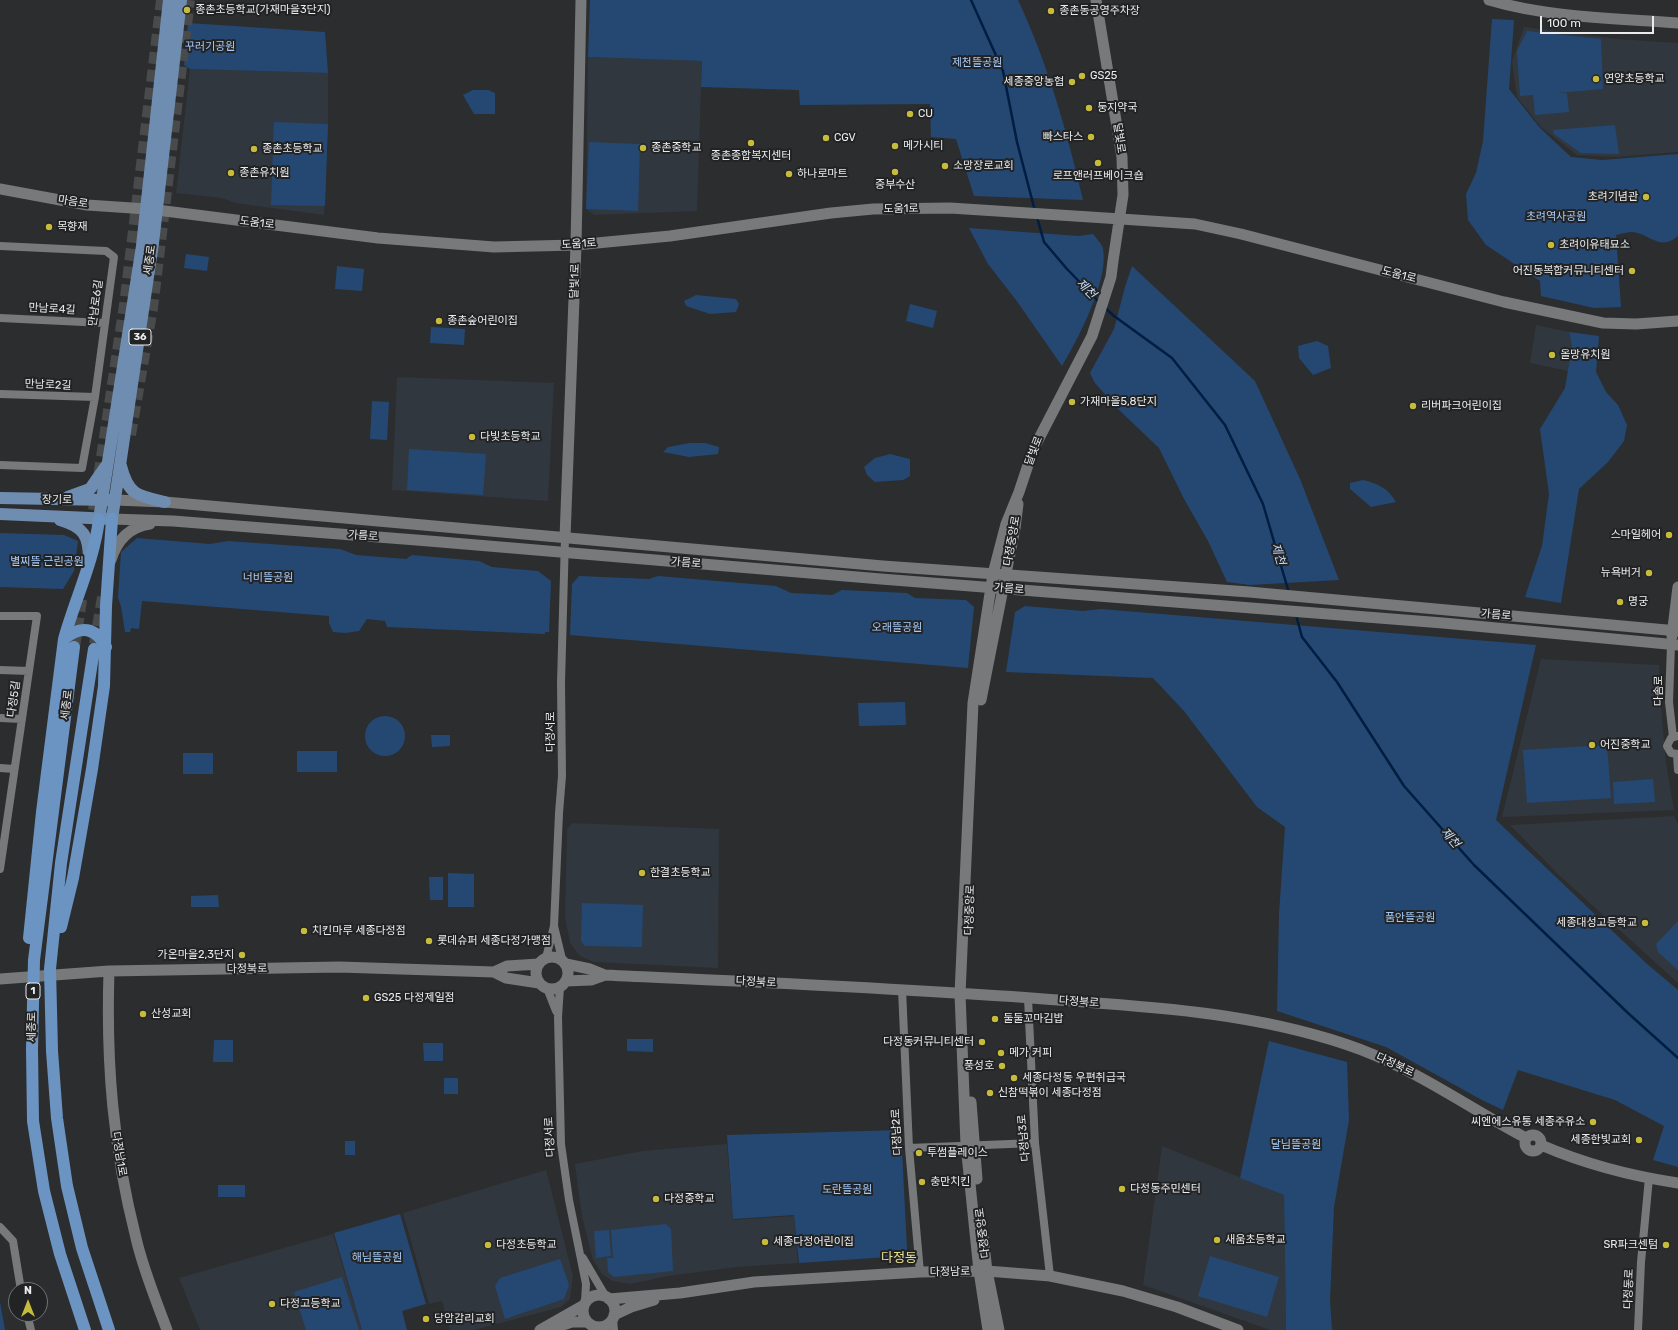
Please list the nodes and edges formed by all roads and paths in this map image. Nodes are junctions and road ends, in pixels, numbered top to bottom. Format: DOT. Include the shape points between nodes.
graph roads {
  1 [pos="169,0"];
  2 [pos="181,0"];
  3 [pos="581,0"];
  4 [pos="1096,0"];
  5 [pos="1495,1"];
  6 [pos="1678,23"];
  7 [pos="0,189"];
  8 [pos="152,209"];
  9 [pos="1121,219"];
  10 [pos="576,245"];
  11 [pos="0,246"];
  12 [pos="0,318"];
  13 [pos="1678,321"];
  14 [pos="104,323"];
  15 [pos="0,394"];
  16 [pos="95,398"];
  17 [pos="114,462"];
  18 [pos="0,465"];
  19 [pos="1019,492"];
  20 [pos="0,498"];
  21 [pos="45,500"];
  22 [pos="102,500"];
  23 [pos="115,500"];
  24 [pos="165,502"];
  25 [pos="0,514"];
  26 [pos="42,515"];
  27 [pos="99,519"];
  28 [pos="112,519"];
  29 [pos="173,522"];
  30 [pos="565,538"];
  31 [pos="565,553"];
  32 [pos="89,563"];
  33 [pos="109,568"];
  34 [pos="993,574"];
  35 [pos="1005,575"];
  36 [pos="990,587"];
  37 [pos="1678,587"];
  38 [pos="1003,588"];
  39 [pos="0,616"];
  40 [pos="1675,631"];
  41 [pos="64,639"];
  42 [pos="1675,645"];
  43 [pos="74,647"];
  44 [pos="106,647"];
  45 [pos="94,649"];
  46 [pos="0,670"];
  47 [pos="29,671"];
  48 [pos="0,718"];
  49 [pos="22,720"];
  50 [pos="1676,737"];
  51 [pos="1677,754"];
  52 [pos="0,768"];
  53 [pos="14,768"];
  54 [pos="1678,770"];
  55 [pos="4,818"];
  56 [pos="0,869"];
  57 [pos="554,926"];
  58 [pos="542,961"];
  59 [pos="564,962"];
  60 [pos="50,969"];
  61 [pos="109,971"];
  62 [pos="494,972"];
  63 [pos="606,975"];
  64 [pos="0,979"];
  65 [pos="563,984"];
  66 [pos="543,985"];
  67 [pos="902,989"];
  68 [pos="963,993"];
  69 [pos="1028,998"];
  70 [pos="558,1017"];
  71 [pos="32,1049"];
  72 [pos="1035,1143"];
  73 [pos="970,1145"];
  74 [pos="909,1148"];
  75 [pos="1649,1178"];
  76 [pos="1678,1183"];
  77 [pos="0,1227"];
  78 [pos="580,1254"];
  79 [pos="983,1271"];
  80 [pos="920,1272"];
  81 [pos="1050,1276"];
  82 [pos="20,1282"];
  83 [pos="680,1293"];
  84 [pos="608,1298"];
  85 [pos="585,1304"];
  86 [pos="614,1321"];
  87 [pos="593,1326"];
  88 [pos="83,1327"];
  89 [pos="109,1330"];
  90 [pos="167,1330"];
  91 [pos="540,1330"];
  92 [pos="546,1330"];
  93 [pos="988,1330"];
  94 [pos="999,1330"];
  95 [pos="1238,1330"];
  96 [pos="1638,1330"];
  1 -- 8 [label="main road, 세종로 / 36"];
  2 -- 8 [label="main road, 세종로 / 36"];
  3 -- 10 [label="street, 달빛1로"];
  4 -- 9 [label="street, 달빛로" via="1122,157 1124,195"];
  5 -- 6 [label="street" via="1524,8"];
  7 -- 8 [label="street, 마음로" via="87,205"];
  8 -- 10 [label="street, 도움1로" via="378,238 494,247"];
  8 -- 17 [label="main road, 세종로 / 36"];
  9 -- 10 [label="street, 도움1로" via="1001,210 873,209 670,236"];
  9 -- 13 [label="street, 도움1로" via="1195,224 1497,300 1603,322 1636,324"];
  9 -- 19 [label="street, 달빛로" via="1110,277 1092,336 1033,450"];
  10 -- 30 [label="street, 달빛1로"];
  11 -- 14 [label="street, 만남로6길" via="111,253 114,257"];
  12 -- 14 [label="street, 만남로4길"];
  14 -- 16 [label="street, 만남로6길"];
  15 -- 16 [label="street, 만남로2길"];
  16 -- 18 [label="street, 만남로6길" via="82,468"];
  17 -- 21 [label="main road, 36" via="90,489 67,497"];
  17 -- 22 [label="main road, 세종로 / 36"];
  17 -- 23 [label="main road, 세종로 / 36"];
  17 -- 24 [label="main road" via="130,490 138,495"];
  19 -- 34 [label="street, 달빛로" via="1006,524"];
  19 -- 35 [label="street, 다정중앙로" via="1015,528"];
  20 -- 21 [label="main road, 장기로 / 36"];
  21 -- 22 [label="main road, 장기로"];
  22 -- 23 [label="main road, 장기로"];
  22 -- 27 [label="main road, 세종로 / 36"];
  23 -- 24 [label="street, 가름로"];
  23 -- 28 [label="main road, 세종로 / 36"];
  24 -- 30 [label="street, 가름로"];
  25 -- 26 [label="main road, 장기로"];
  26 -- 27 [label="main road, 장기로"];
  26 -- 32 [label="main road" via="73,524 83,531 88,540"];
  27 -- 28 [label="main road, 장기로"];
  27 -- 32 [label="highway"];
  28 -- 29 [label="street, 가름로"];
  28 -- 33 [label="highway"];
  29 -- 31 [label="street, 가름로"];
  29 -- 33 [label="street" via="145,525 124,535 114,550"];
  30 -- 31 [label="street, 다정서로"];
  30 -- 34 [label="street, 가름로"];
  31 -- 36 [label="street, 가름로"];
  31 -- 57 [label="street, 다정서로" via="562,776 558,813"];
  32 -- 41 [label="highway"];
  33 -- 44 [label="highway"];
  34 -- 35 [label="street, 가름로"];
  34 -- 36 [label="street, 다정중앙로"];
  35 -- 38 [label="street, 다정중앙로"];
  35 -- 40 [label="street, 가름로" via="1249,592"];
  36 -- 38 [label="street, 가름로"];
  36 -- 68 [label="street, 다정중앙로" via="973,703"];
  37 -- 40 [label="street"];
  38 -- 42 [label="street, 가름로" via="1442,623"];
  38 -- 68 [label="street, 다정중앙로" via="980,702"];
  39 -- 47 [label="street, 다정5길" via="36,616"];
  40 -- 42 [label="street"];
  41 -- 44 [label="highway" via="80,630 91,631 102,639"];
  41 -- 71 [label="highway" via="29,938 27,996"];
  42 -- 50 [label="street, 다솜로" via="1669,702"];
  43 -- 71 [label="highway, 세종로 / 1" via="34,960"];
  44 -- 60 [label="highway" via="104,686 92,769 73,878"];
  45 -- 60 [label="highway, 세종로 / 1" via="61,863"];
  46 -- 47 [label="street"];
  47 -- 49 [label="street, 다정5길"];
  48 -- 49 [label="street"];
  49 -- 53 [label="street, 다정5길"];
  50 -- 51 [label="street, 다솜로" via="1668,740 1667,749"];
  51 -- 54 [label="street, 다솜로"];
  52 -- 53 [label="street"];
  53 -- 55 [label="street, 다정5길"];
  55 -- 56 [label="street, 다정5길"];
  57 -- 58 [label="street"];
  57 -- 59 [label="street"];
  58 -- 59 [label="street" via="552,956"];
  58 -- 62 [label="street" via="507,966"];
  58 -- 66 [label="street" via="536,973"];
  59 -- 63 [label="street"];
  59 -- 65 [label="street" via="568,975"];
  60 -- 89 [label="highway, 세종로 / 1" via="52,1051 66,1186 82,1248"];
  61 -- 62 [label="street, 다정북로" via="340,967"];
  61 -- 64 [label="street, 다정북로"];
  61 -- 90 [label="street, 다정남1로" via="108,1064 116,1142 136,1240"];
  62 -- 66 [label="street" via="506,978"];
  63 -- 65 [label="street"];
  63 -- 67 [label="street, 다정북로"];
  65 -- 66 [label="street"];
  65 -- 70 [label="street"];
  66 -- 70 [label="street" via="553,1001"];
  67 -- 68 [label="street, 다정북로"];
  67 -- 74 [label="street, 다정남2로"];
  68 -- 69 [label="street, 다정북로"];
  68 -- 73 [label="street, 다정중앙로"];
  69 -- 72 [label="street, 다정남3로"];
  69 -- 75 [label="street, 다정북로" via="1182,1009 1295,1028 1347,1044 1392,1062 1441,1087 1495,1122 1526,1138 1535,1135 1541,1140 1541,1145 1617,1171"];
  70 -- 78 [label="street, 다정서로" via="562,1163"];
  71 -- 88 [label="highway, 세종로 / 1" via="33,1121 44,1191"];
  72 -- 73 [label="street"];
  72 -- 81 [label="street, 다정남3로"];
  73 -- 74 [label="street"];
  73 -- 79 [label="street, 다정중앙로"];
  74 -- 80 [label="street, 다정남2로"];
  75 -- 76 [label="street"];
  75 -- 96 [label="street, 다정동로"];
  77 -- 82 [label="street" via="13,1241"];
  78 -- 84 [label="street"];
  78 -- 85 [label="street, 다정서로" via="586,1284"];
  79 -- 80 [label="street, 다정남로"];
  79 -- 81 [label="street, 다정남로"];
  79 -- 93 [label="street, 다정중앙로"];
  79 -- 94 [label="street, 다정중앙로"];
  80 -- 83 [label="street, 다정남로" via="754,1282"];
  81 -- 95 [label="street, 다정남로" via="1124,1291 1177,1307"];
  83 -- 84 [label="street"];
  83 -- 86 [label="street" via="631,1307"];
  84 -- 85 [label="street" via="595,1296"];
  84 -- 86 [label="street" via="615,1309"];
  85 -- 87 [label="street" via="583,1311"];
  85 -- 91 [label="street"];
  86 -- 87 [label="street" via="602,1327"];
  87 -- 92 [label="street" via="572,1322"];
}
